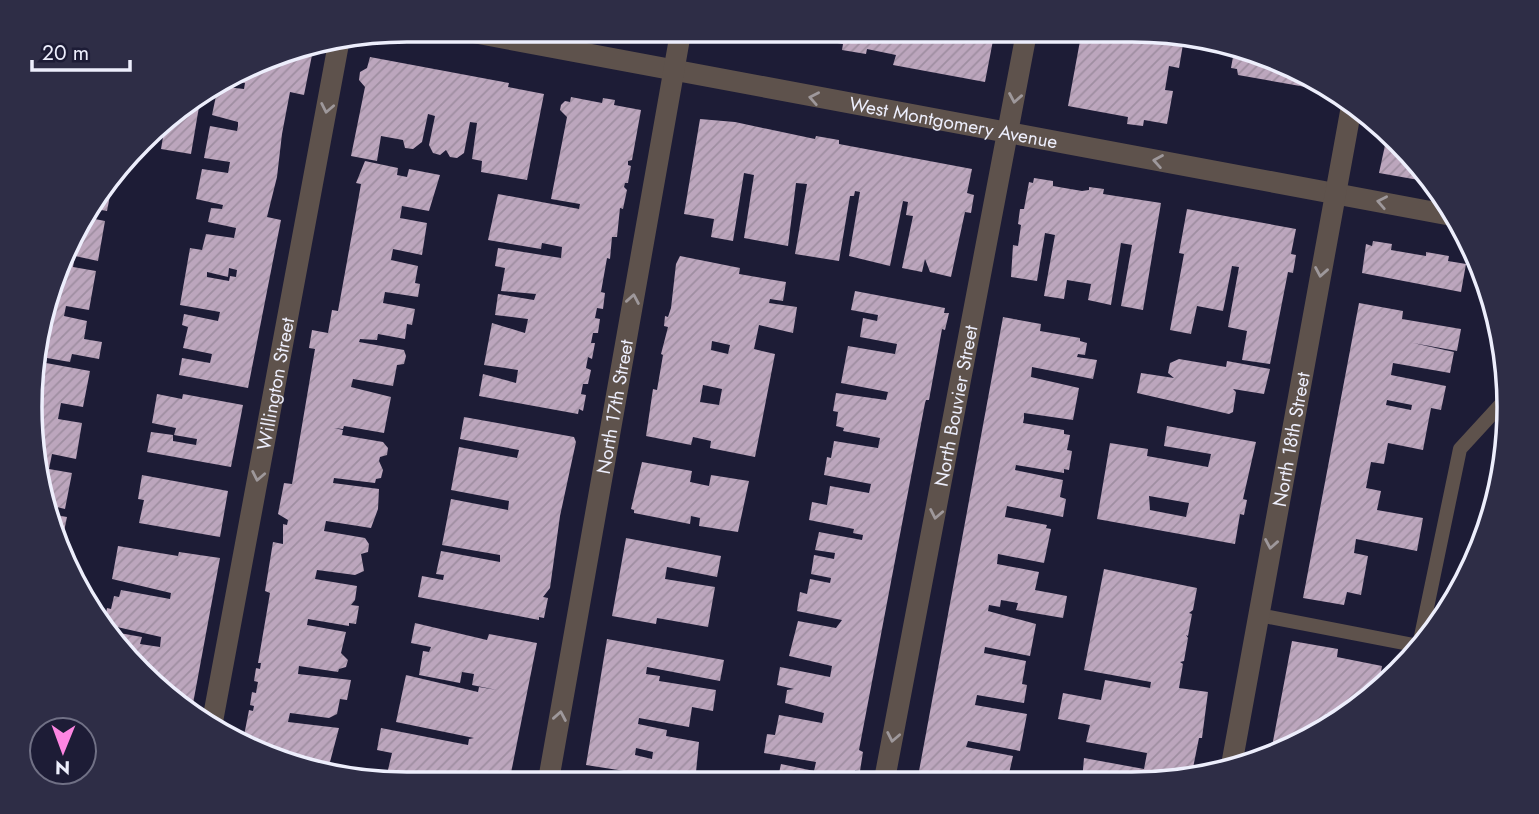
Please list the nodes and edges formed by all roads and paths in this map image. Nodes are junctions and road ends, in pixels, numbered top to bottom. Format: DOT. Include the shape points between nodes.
graph roads {
  1 [pos="521,42"];
  2 [pos="679,42"];
  3 [pos="1025,42"];
  4 [pos="338,49"];
  5 [pos="673,72"];
  6 [pos="1350,114"];
  7 [pos="1008,134"];
  8 [pos="1336,193"];
  9 [pos="1441,214"];
  10 [pos="1497,409"];
  11 [pos="1259,615"];
  12 [pos="1423,628"];
  13 [pos="1409,644"];
  14 [pos="213,716"];
  15 [pos="1233,758"];
  16 [pos="550,772"];
  17 [pos="886,772"];
  1 -- 5 [label="street, West Montgomery Avenue"];
  2 -- 5 [label="street, North 17th Street"];
  3 -- 7 [label="street, North Bouvier Street, one-way"];
  4 -- 14 [label="street, Willington Street, one-way"];
  7 -- 5 [label="street, West Montgomery Avenue, one-way"];
  16 -- 5 [label="street, North 17th Street, one-way"];
  6 -- 8 [label="street, North 18th Street"];
  8 -- 7 [label="street, West Montgomery Avenue, one-way"];
  7 -- 17 [label="street, North Bouvier Street, one-way"];
  9 -- 8 [label="street, West Montgomery Avenue, one-way"];
  8 -- 11 [label="street, North 18th Street, one-way"];
  10 -- 12 [label="lane" via="1460,449"];
  11 -- 13 [label="lane"];
  11 -- 15 [label="street, North 18th Street"];
}
